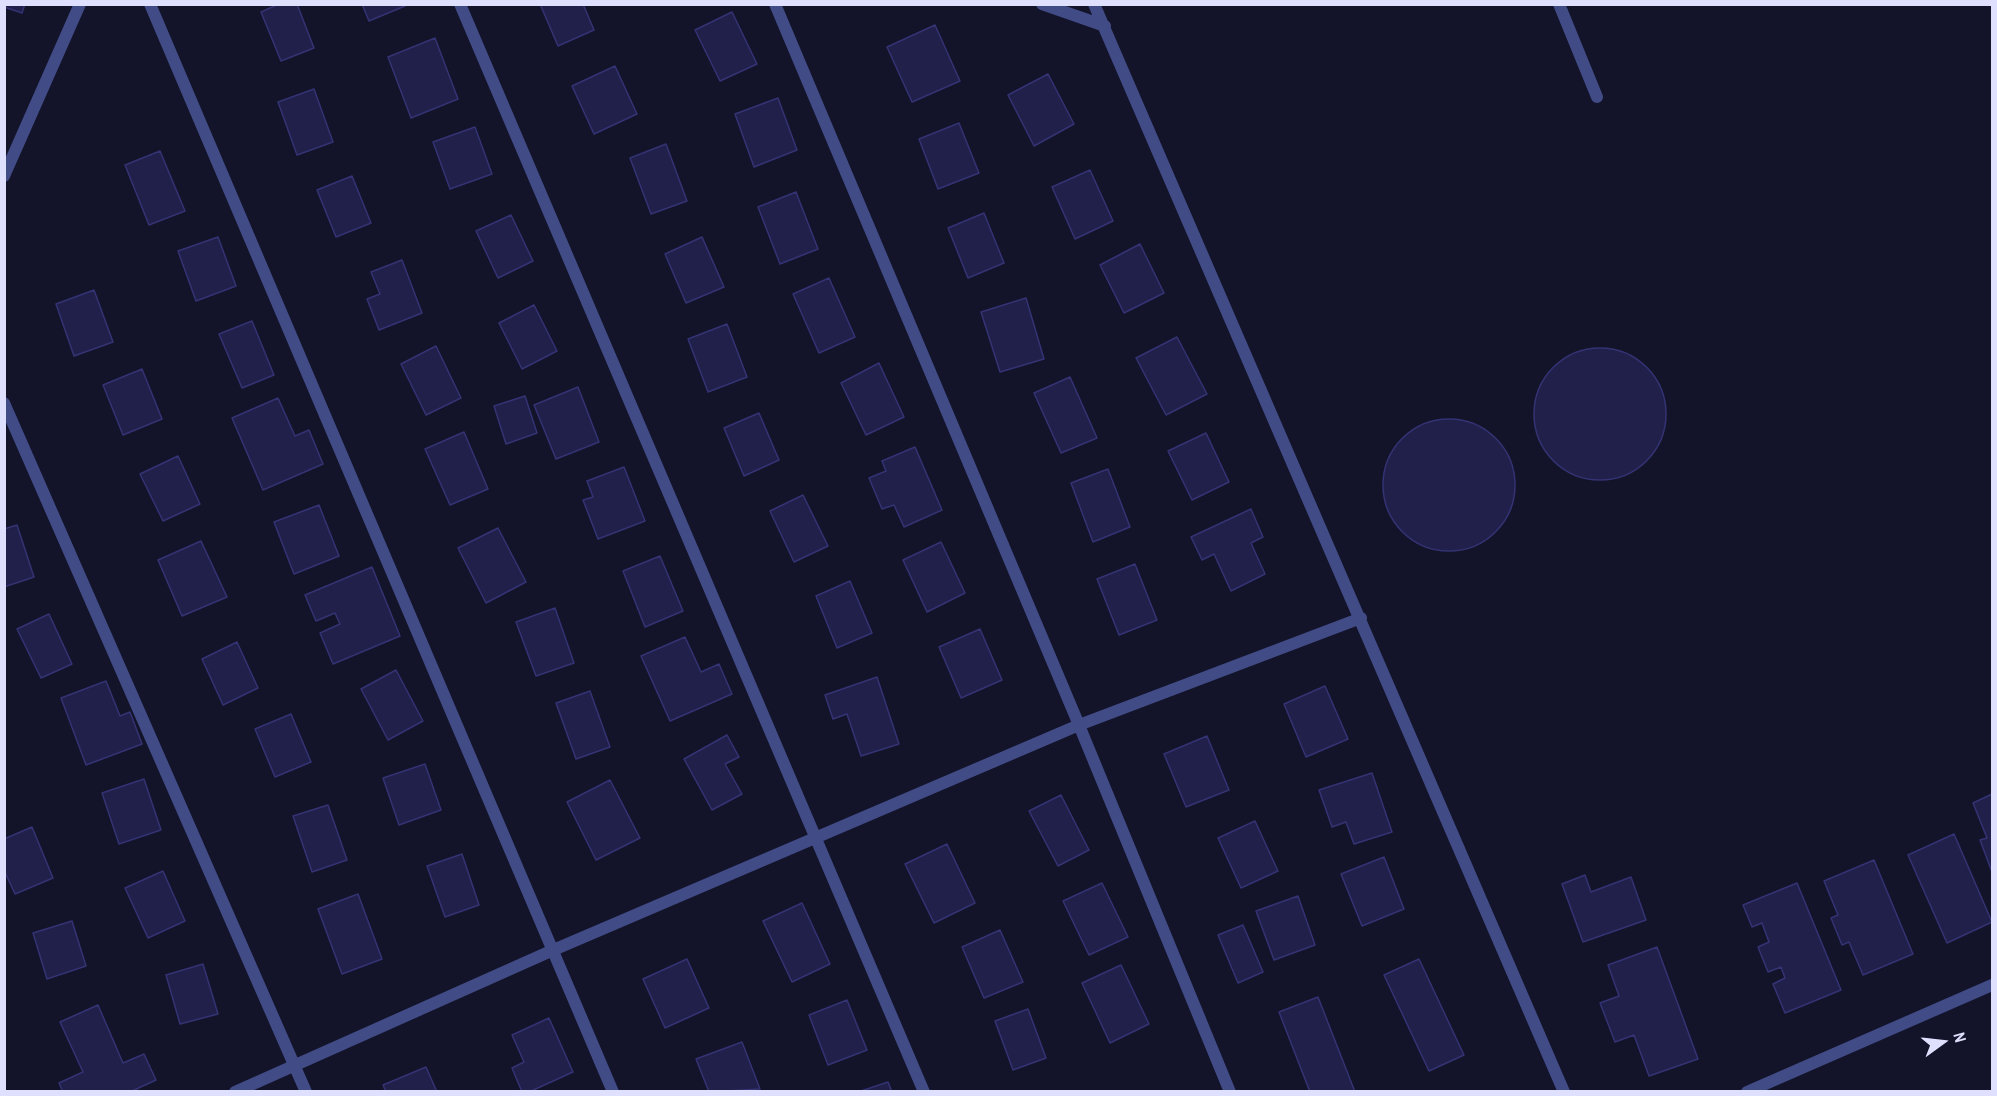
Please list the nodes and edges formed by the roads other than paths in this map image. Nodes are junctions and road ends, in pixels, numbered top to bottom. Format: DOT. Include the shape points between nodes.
graph roads {
  1 [pos="80,4"];
  2 [pos="150,4"];
  3 [pos="460,4"];
  4 [pos="775,4"];
  5 [pos="1042,4"];
  6 [pos="1094,4"];
  7 [pos="1559,4"];
  8 [pos="1105,26"];
  9 [pos="1597,97"];
  10 [pos="4,176"];
  11 [pos="4,403"];
  12 [pos="1361,618"];
  13 [pos="1079,725"];
  14 [pos="817,837"];
  15 [pos="551,951"];
  16 [pos="1992,985"];
  17 [pos="295,1065"];
  18 [pos="235,1092"];
  19 [pos="306,1092"];
  20 [pos="613,1092"];
  21 [pos="924,1092"];
  22 [pos="1230,1092"];
  23 [pos="1564,1092"];
  24 [pos="1748,1092"];
  1 -- 10 [label="street"];
  2 -- 15 [label="street"];
  3 -- 14 [label="street"];
  4 -- 13 [label="street"];
  5 -- 8 [label="street"];
  6 -- 8 [label="street"];
  7 -- 9 [label="street"];
  8 -- 12 [label="street"];
  11 -- 17 [label="street"];
  12 -- 13 [label="street"];
  12 -- 23 [label="street"];
  13 -- 14 [label="street"];
  13 -- 22 [label="street"];
  14 -- 15 [label="street"];
  14 -- 21 [label="street"];
  15 -- 17 [label="street"];
  15 -- 20 [label="street"];
  16 -- 24 [label="street"];
  17 -- 18 [label="street"];
  17 -- 19 [label="street"];
}
